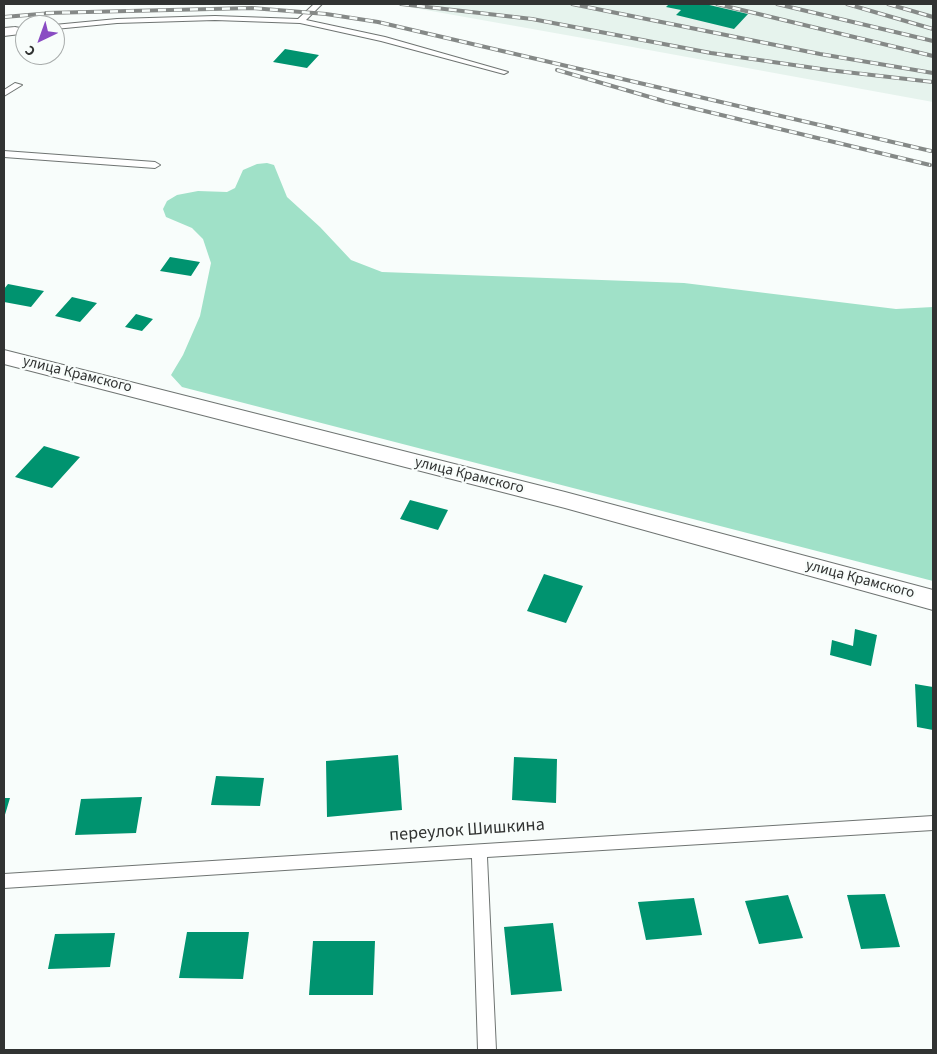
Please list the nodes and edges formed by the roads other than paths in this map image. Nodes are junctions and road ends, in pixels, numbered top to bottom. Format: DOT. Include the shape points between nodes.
graph roads {
  1 [pos="318,4"];
  2 [pos="300,21"];
  3 [pos="65,26"];
  4 [pos="504,72"];
  5 [pos="18,85"];
  6 [pos="4,94"];
  7 [pos="4,154"];
  8 [pos="155,165"];
  9 [pos="4,357"];
  10 [pos="933,600"];
  11 [pos="933,823"];
  12 [pos="479,850"];
  13 [pos="4,881"];
  14 [pos="487,1050"];
  1 -- 2 [label="lane"];
  2 -- 3 [label="lane" via="215,18"];
  2 -- 4 [label="lane"];
  5 -- 6 [label="lane"];
  7 -- 8 [label="lane"];
  9 -- 10 [label="street, улица Крамского" via="565,500"];
  11 -- 12 [label="lane, переулок Шишкина"];
  12 -- 13 [label="lane, переулок Шишкина"];
  12 -- 14 [label="lane"];
}
